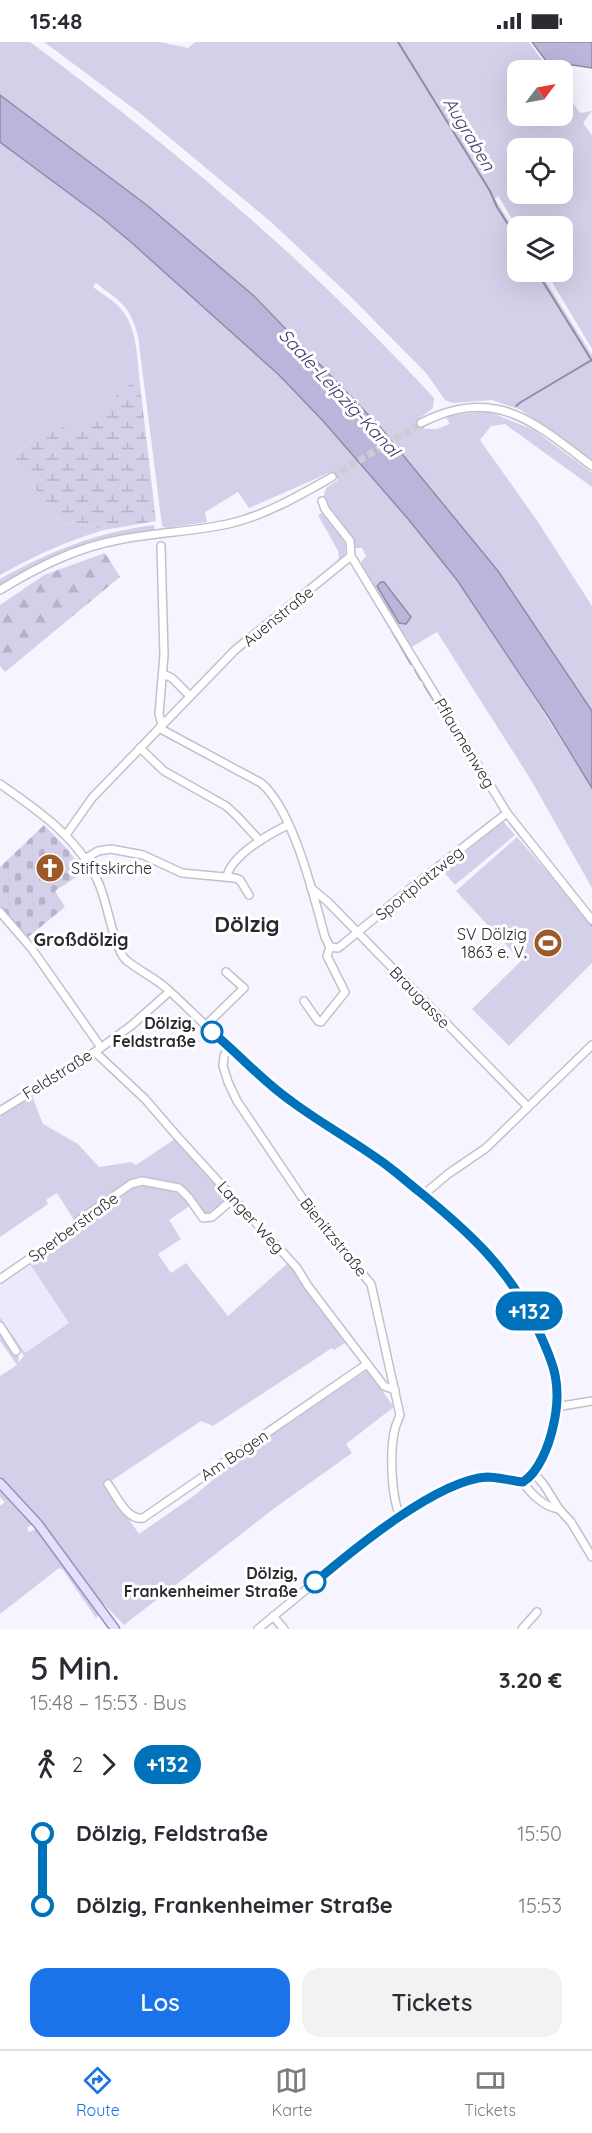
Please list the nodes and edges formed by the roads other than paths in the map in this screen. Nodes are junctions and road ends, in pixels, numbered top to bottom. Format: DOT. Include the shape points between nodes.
graph roads {
  1 [pos="421,423"];
  2 [pos="592,466"];
  3 [pos="332,477"];
  4 [pos="322,501"];
  5 [pos="160,546"];
  6 [pos="351,556"];
  7 [pos="0,590"];
  8 [pos="163,674"];
  9 [pos="190,696"];
  10 [pos="160,726"];
  11 [pos="140,748"];
  12 [pos="0,784"];
  13 [pos="507,813"];
  14 [pos="288,825"];
  15 [pos="66,835"];
  16 [pos="260,841"];
  17 [pos="86,859"];
  18 [pos="227,876"];
  19 [pos="311,888"];
  20 [pos="249,895"];
  21 [pos="0,912"];
  22 [pos="592,920"];
  23 [pos="357,933"];
  24 [pos="330,947"];
  25 [pos="226,972"];
  26 [pos="169,992"];
  27 [pos="304,1001"];
  28 [pos="205,1026"];
  29 [pos="592,1045"];
  30 [pos="229,1046"];
  31 [pos="97,1049"];
  32 [pos="528,1107"];
  33 [pos="0,1111"];
  34 [pos="423,1195"];
  35 [pos="234,1198"];
  36 [pos="0,1279"];
  37 [pos="0,1326"];
  38 [pos="16,1351"];
  39 [pos="368,1364"];
  40 [pos="395,1390"];
  41 [pos="592,1401"];
  42 [pos="556,1407"];
  43 [pos="533,1472"];
  44 [pos="523,1482"];
  45 [pos="0,1483"];
  46 [pos="108,1484"];
  47 [pos="559,1509"];
  48 [pos="401,1518"];
  49 [pos="592,1557"];
  50 [pos="537,1612"];
  51 [pos="273,1616"];
  52 [pos="115,1629"];
  53 [pos="258,1629"];
  54 [pos="284,1629"];
  55 [pos="522,1629"];
  1 -- 2 [label="street" via="457,408 495,408 536,426"];
  3 -- 7 [label="street" via="258,515 201,529 90,547 48,562"];
  4 -- 6 [label="street" via="350,542"];
  5 -- 8 [label="street"];
  6 -- 9 [label="street, Auenstraße" via="236,650"];
  6 -- 13 [label="street, Pflaumenweg"];
  8 -- 9 [label="street"];
  8 -- 10 [label="street"];
  9 -- 10 [label="street, Auenstraße"];
  10 -- 11 [label="street, Auenstraße"];
  10 -- 14 [label="street, Braugasse" via="261,783 276,798"];
  11 -- 15 [label="street, Auenstraße" via="92,798"];
  11 -- 16 [label="street" via="164,771 226,806"];
  12 -- 15 [label="street"];
  13 -- 22 [label="street, Pflaumenweg"];
  13 -- 23 [label="street, Sportplatzweg"];
  14 -- 16 [label="street"];
  14 -- 19 [label="street, Braugasse"];
  15 -- 17 [label="street"];
  16 -- 18 [label="street" via="236,860"];
  17 -- 18 [label="street" via="111,849 143,855 182,873"];
  17 -- 26 [label="street" via="102,892 123,956"];
  18 -- 20 [label="street" via="240,880"];
  19 -- 23 [label="street, Braugasse"];
  19 -- 24 [label="street, Braugasse"];
  21 -- 31 [label="street, Langer Weg" via="32,949"];
  23 -- 24 [label="street, Sportplatzweg" via="338,948"];
  23 -- 32 [label="street, Braugasse"];
  24 -- 27 [label="street" via="327,956 345,992 321,1022"];
  25 -- 28 [label="street" via="243,988"];
  26 -- 28 [label="street"];
  26 -- 31 [label="street, Feldstraße"];
  28 -- 30 [label="street"];
  29 -- 32 [label="street"];
  30 -- 34 [label="street" via="275,1090"];
  30 -- 40 [label="street, Bienitzstraße" via="222,1066 237,1101 314,1214 371,1284"];
  31 -- 33 [label="street, Feldstraße"];
  31 -- 35 [label="street, Langer Weg"];
  32 -- 34 [label="street" via="486,1148"];
  34 -- 42 [label="street" via="482,1246 523,1299 550,1355 556,1375"];
  35 -- 36 [label="street, Sperberstraße" via="212,1217 203,1218 179,1188 149,1181 131,1184"];
  35 -- 39 [label="street, Langer Weg" via="297,1268"];
  37 -- 38 [label="street"];
  39 -- 40 [label="street, Langer Weg" via="384,1386"];
  39 -- 46 [label="street, Am Bogen" via="142,1518 131,1516"];
  40 -- 48 [label="street, Bienitzstraße" via="400,1415 393,1436 393,1470"];
  41 -- 42 [label="street"];
  42 -- 43 [label="street" via="551,1436"];
  43 -- 44 [label="street"];
  43 -- 47 [label="street"];
  44 -- 47 [label="street" via="532,1495"];
  44 -- 48 [label="street" via="487,1477 467,1481 440,1492"];
  45 -- 52 [label="main road" via="55,1546"];
  47 -- 49 [label="street" via="572,1522"];
  48 -- 51 [label="street" via="365,1541"];
  50 -- 55 [label="street"];
  51 -- 53 [label="street"];
  51 -- 54 [label="street"];
}
